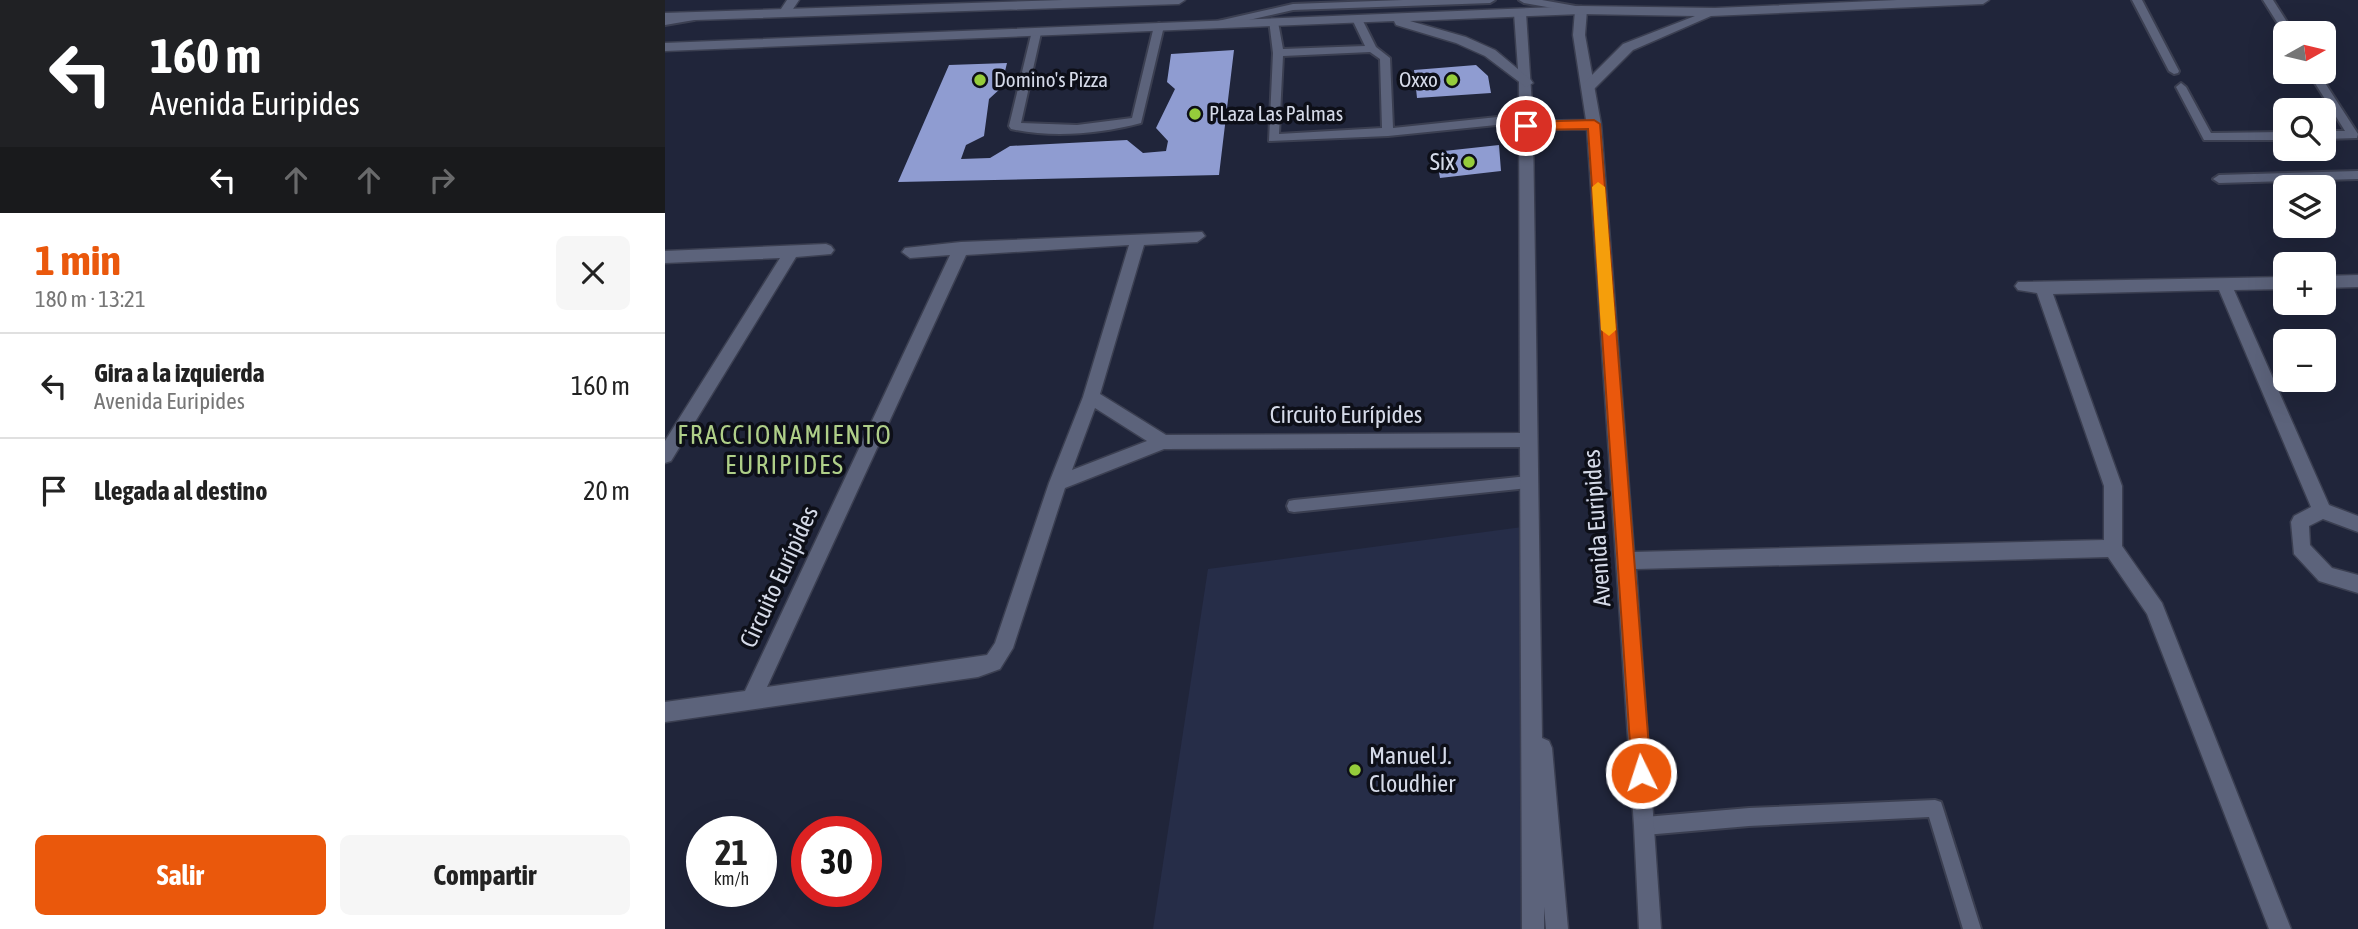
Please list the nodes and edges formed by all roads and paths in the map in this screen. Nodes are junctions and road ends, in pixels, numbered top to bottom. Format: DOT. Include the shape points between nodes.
graph roads {
  1 [pos="793,0"];
  2 [pos="1179,0"];
  3 [pos="1490,0"];
  4 [pos="1983,0"];
  5 [pos="2137,0"];
  6 [pos="2268,0"];
  7 [pos="973,3"];
  8 [pos="1521,4"];
  9 [pos="1583,5"];
  10 [pos="785,12"];
  11 [pos="1715,12"];
  12 [pos="1387,18"];
  13 [pos="1357,19"];
  14 [pos="665,20"];
  15 [pos="2281,21"];
  16 [pos="1273,22"];
  17 [pos="1217,24"];
  18 [pos="1159,26"];
  19 [pos="1036,33"];
  20 [pos="665,47"];
  21 [pos="1371,49"];
  22 [pos="1278,53"];
  23 [pos="2174,71"];
  24 [pos="1526,83"];
  25 [pos="2321,84"];
  26 [pos="1588,87"];
  27 [pos="2181,87"];
  28 [pos="1526,122"];
  29 [pos="1594,124"];
  30 [pos="1388,132"];
  31 [pos="2273,136"];
  32 [pos="2336,137"];
  33 [pos="2355,139"];
  34 [pos="2358,175"];
  35 [pos="2219,179"];
  36 [pos="1197,236"];
  37 [pos="1138,239"];
  38 [pos="961,248"];
  39 [pos="826,250"];
  40 [pos="910,252"];
  41 [pos="790,254"];
  42 [pos="665,257"];
  43 [pos="2358,281"];
  44 [pos="2336,282"];
  45 [pos="2273,283"];
  46 [pos="2224,284"];
  47 [pos="2023,286"];
  48 [pos="2043,288"];
  49 [pos="1091,397"];
  50 [pos="1529,440"];
  51 [pos="1163,442"];
  52 [pos="665,456"];
  53 [pos="1529,482"];
  54 [pos="1058,483"];
  55 [pos="1294,506"];
  56 [pos="2322,511"];
  57 [pos="2358,524"];
  58 [pos="2113,548"];
  59 [pos="1625,561"];
  60 [pos="2358,584"];
  61 [pos="1530,612"];
  62 [pos="751,699"];
  63 [pos="665,712"];
  64 [pos="1645,826"];
  65 [pos="1533,929"];
  66 [pos="1557,929"];
  67 [pos="1650,929"];
  68 [pos="1972,929"];
  69 [pos="2280,929"];
  1 -- 10 [label="street"];
  2 -- 7 [label="street"];
  3 -- 17 [label="lane" via="1293,7"];
  4 -- 11 [label="street"];
  5 -- 23 [label="lane"];
  6 -- 15 [label="lane"];
  7 -- 10 [label="street"];
  8 -- 9 [label="street"];
  8 -- 12 [label="street"];
  8 -- 24 [label="street"];
  9 -- 11 [label="street"];
  9 -- 26 [label="street, Avenida Euripides" via="1579,35"];
  10 -- 14 [label="street"];
  11 -- 26 [label="street" via="1628,47"];
  12 -- 13 [label="street"];
  12 -- 24 [label="street" via="1490,53"];
  13 -- 16 [label="street"];
  13 -- 21 [label="lane"];
  16 -- 17 [label="street"];
  16 -- 22 [label="lane"];
  17 -- 18 [label="street"];
  18 -- 19 [label="street"];
  18 -- 19 [label="lane" via="1137,120 1121,125 1015,126"];
  19 -- 20 [label="street"];
  21 -- 22 [label="lane"];
  21 -- 30 [label="lane" via="1385,58"];
  22 -- 30 [label="lane" via="1273,138"];
  24 -- 28 [label="street"];
  25 -- 33 [label="lane"];
  26 -- 29 [label="street, Avenida Euripides"];
  27 -- 31 [label="lane" via="2208,137"];
  28 -- 29 [label="street"];
  28 -- 30 [label="lane"];
  28 -- 50 [label="street"];
  29 -- 59 [label="street, Avenida Euripides"];
  32 -- 33 [label="lane"];
  34 -- 35 [label="lane"];
  36 -- 37 [label="street"];
  37 -- 38 [label="street"];
  37 -- 49 [label="street"];
  38 -- 40 [label="street"];
  38 -- 62 [label="street, Circuito Eurípides"];
  39 -- 41 [label="street"];
  41 -- 42 [label="street"];
  41 -- 52 [label="street"];
  43 -- 44 [label="street"];
  45 -- 46 [label="street"];
  46 -- 48 [label="street"];
  46 -- 56 [label="street"];
  47 -- 48 [label="street"];
  48 -- 58 [label="street" via="2113,486"];
  49 -- 51 [label="street"];
  49 -- 54 [label="street"];
  50 -- 51 [label="street, Circuito Eurípides"];
  50 -- 53 [label="street"];
  51 -- 54 [label="street, Circuito Eurípides"];
  53 -- 55 [label="lane"];
  53 -- 61 [label="street"];
  54 -- 62 [label="street" via="1003,648 993,662"];
  56 -- 57 [label="street"];
  56 -- 60 [label="street" via="2300,522 2301,548 2326,575"];
  58 -- 59 [label="street"];
  58 -- 69 [label="street" via="2155,609"];
  59 -- 64 [label="street, Avenida Euripides"];
  61 -- 65 [label="street"];
  61 -- 66 [label="street"];
  62 -- 63 [label="street"];
  64 -- 67 [label="street, Avenida Euripides"];
  64 -- 68 [label="lane" via="1935,808"];
}
